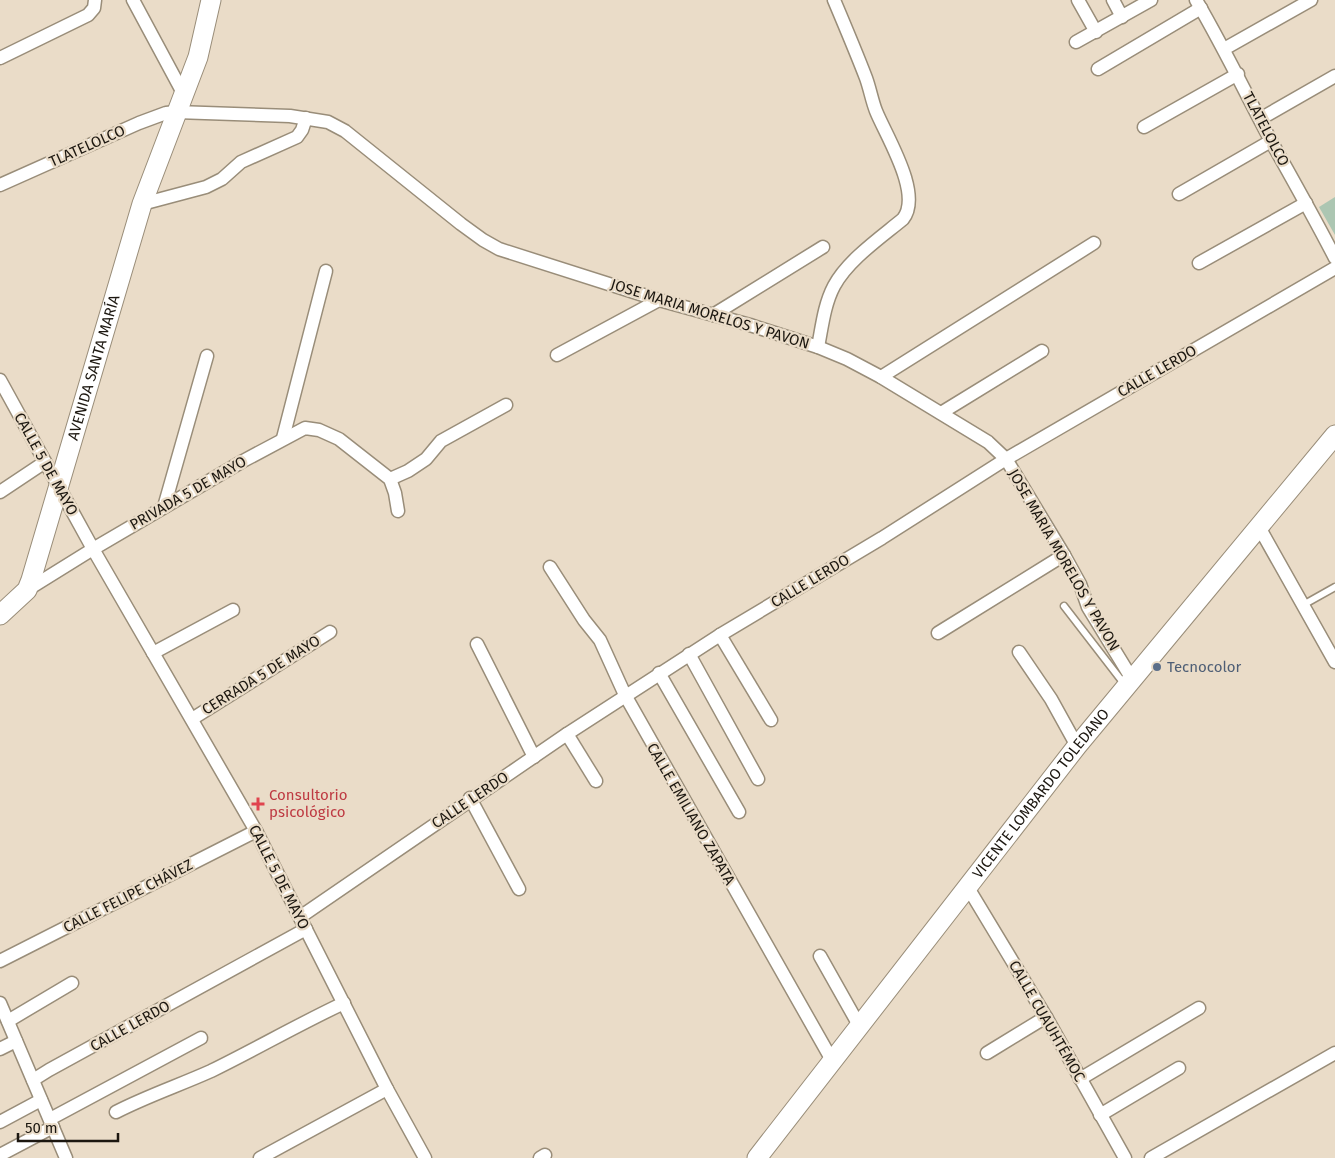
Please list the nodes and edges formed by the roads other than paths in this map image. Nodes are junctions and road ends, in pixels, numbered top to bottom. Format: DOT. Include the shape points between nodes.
graph roads {
  1 [pos="95,0"];
  2 [pos="133,0"];
  3 [pos="211,0"];
  4 [pos="834,0"];
  5 [pos="1078,0"];
  6 [pos="1113,0"];
  7 [pos="1151,0"];
  8 [pos="1311,0"];
  9 [pos="1199,4"];
  10 [pos="1122,17"];
  11 [pos="1096,32"];
  12 [pos="1076,42"];
  13 [pos="1224,49"];
  14 [pos="0,58"];
  15 [pos="1098,69"];
  16 [pos="1238,74"];
  17 [pos="1335,76"];
  18 [pos="183,94"];
  19 [pos="176,112"];
  20 [pos="306,118"];
  21 [pos="1260,118"];
  22 [pos="1144,128"];
  23 [pos="1271,141"];
  24 [pos="0,185"];
  25 [pos="1179,194"];
  26 [pos="1306,202"];
  27 [pos="142,204"];
  28 [pos="1094,243"];
  29 [pos="823,247"];
  30 [pos="1335,258"];
  31 [pos="1199,263"];
  32 [pos="1335,268"];
  33 [pos="326,271"];
  34 [pos="659,300"];
  35 [pos="713,314"];
  36 [pos="818,347"];
  37 [pos="1042,351"];
  38 [pos="557,355"];
  39 [pos="207,356"];
  40 [pos="881,377"];
  41 [pos="0,380"];
  42 [pos="506,405"];
  43 [pos="941,413"];
  44 [pos="1335,435"];
  45 [pos="283,438"];
  46 [pos="1006,459"];
  47 [pos="45,462"];
  48 [pos="390,479"];
  49 [pos="58,484"];
  50 [pos="0,492"];
  51 [pos="164,507"];
  52 [pos="398,511"];
  53 [pos="1259,527"];
  54 [pos="93,549"];
  55 [pos="1064,555"];
  56 [pos="550,567"];
  57 [pos="1335,587"];
  58 [pos="27,590"];
  59 [pos="1303,605"];
  60 [pos="1064,606"];
  61 [pos="233,610"];
  62 [pos="0,615"];
  63 [pos="330,632"];
  64 [pos="938,633"];
  65 [pos="720,635"];
  66 [pos="477,644"];
  67 [pos="1019,652"];
  68 [pos="153,653"];
  69 [pos="689,654"];
  70 [pos="1335,662"];
  71 [pos="659,673"];
  72 [pos="1129,682"];
  73 [pos="625,695"];
  74 [pos="192,719"];
  75 [pos="772,720"];
  76 [pos="567,734"];
  77 [pos="1077,746"];
  78 [pos="534,757"];
  79 [pos="758,779"];
  80 [pos="596,781"];
  81 [pos="470,798"];
  82 [pos="739,812"];
  83 [pos="256,831"];
  84 [pos="967,886"];
  85 [pos="520,889"];
  86 [pos="300,917"];
  87 [pos="306,929"];
  88 [pos="820,956"];
  89 [pos="0,961"];
  90 [pos="72,983"];
  91 [pos="344,1003"];
  92 [pos="1198,1008"];
  93 [pos="3,1011"];
  94 [pos="1046,1017"];
  95 [pos="860,1027"];
  96 [pos="201,1038"];
  97 [pos="16,1041"];
  98 [pos="0,1049"];
  99 [pos="1335,1053"];
  100 [pos="987,1054"];
  101 [pos="833,1062"];
  102 [pos="1179,1068"];
  103 [pos="1080,1079"];
  104 [pos="32,1080"];
  105 [pos="387,1089"];
  106 [pos="41,1100"];
  107 [pos="116,1112"];
  108 [pos="1100,1115"];
  109 [pos="0,1122"];
  110 [pos="51,1123"];
  111 [pos="0,1155"];
  112 [pos="66,1158"];
  113 [pos="260,1158"];
  114 [pos="425,1158"];
  115 [pos="757,1158"];
  116 [pos="1125,1158"];
  117 [pos="1150,1158"];
  1 -- 14 [label="street" via="88,15"];
  2 -- 18 [label="street"];
  3 -- 18 [label="main road, AVENIDA SANTA MARÍA" via="198,57"];
  4 -- 36 [label="street" via="904,176 909,208 904,219 845,269 833,287"];
  5 -- 11 [label="street"];
  6 -- 10 [label="street"];
  7 -- 10 [label="street"];
  8 -- 13 [label="street"];
  9 -- 13 [label="street, TLATELOLCO"];
  9 -- 15 [label="street"];
  10 -- 11 [label="street"];
  11 -- 12 [label="street"];
  13 -- 16 [label="street, TLATELOLCO"];
  16 -- 21 [label="street, TLATELOLCO"];
  16 -- 22 [label="street"];
  17 -- 21 [label="street"];
  18 -- 19 [label="main road, AVENIDA SANTA MARÍA"];
  19 -- 20 [label="street, JOSE MARIA MORELOS Y PAVON"];
  19 -- 24 [label="street, TLATELOLCO" via="139,123"];
  19 -- 27 [label="main road, AVENIDA SANTA MARÍA"];
  20 -- 27 [label="street" via="297,136 241,162 216,183"];
  20 -- 34 [label="street, JOSE MARIA MORELOS Y PAVON" via="328,122 345,131 461,224 499,249"];
  21 -- 23 [label="street, TLATELOLCO"];
  23 -- 25 [label="street"];
  23 -- 26 [label="street, TLATELOLCO"];
  26 -- 30 [label="street, TLATELOLCO"];
  26 -- 31 [label="street"];
  27 -- 49 [label="main road, AVENIDA SANTA MARÍA"];
  28 -- 40 [label="street"];
  29 -- 35 [label="street"];
  32 -- 46 [label="street, CALLE LERDO"];
  33 -- 45 [label="street"];
  34 -- 35 [label="street, JOSE MARIA MORELOS Y PAVON"];
  34 -- 38 [label="street"];
  35 -- 36 [label="street, JOSE MARIA MORELOS Y PAVON"];
  36 -- 40 [label="street, JOSE MARIA MORELOS Y PAVON"];
  37 -- 43 [label="street"];
  39 -- 51 [label="street"];
  40 -- 43 [label="street, JOSE MARIA MORELOS Y PAVON"];
  41 -- 47 [label="street, CALLE 5 DE MAYO"];
  42 -- 48 [label="street" via="441,441 426,460"];
  43 -- 46 [label="street, JOSE MARIA MORELOS Y PAVON" via="988,442"];
  44 -- 53 [label="main road, VICENTE LOMBARDO TOLEDANO"];
  45 -- 48 [label="street, PRIVADA 5 DE MAYO" via="305,428 319,430 339,439"];
  45 -- 51 [label="street, PRIVADA 5 DE MAYO"];
  46 -- 55 [label="street, JOSE MARIA MORELOS Y PAVON"];
  46 -- 65 [label="street, CALLE LERDO"];
  47 -- 49 [label="street, CALLE 5 DE MAYO"];
  47 -- 50 [label="street"];
  48 -- 52 [label="street"];
  49 -- 54 [label="street, CALLE 5 DE MAYO"];
  49 -- 58 [label="main road, AVENIDA SANTA MARÍA"];
  51 -- 54 [label="street, PRIVADA 5 DE MAYO"];
  53 -- 59 [label="street"];
  53 -- 72 [label="main road, VICENTE LOMBARDO TOLEDANO"];
  54 -- 58 [label="street"];
  54 -- 68 [label="street, CALLE 5 DE MAYO"];
  55 -- 64 [label="street"];
  55 -- 72 [label="street, JOSE MARIA MORELOS Y PAVON"];
  56 -- 73 [label="street, CALLE EMILIANO ZAPATA" via="600,640"];
  57 -- 59 [label="lane"];
  58 -- 62 [label="main road"];
  59 -- 70 [label="street"];
  60 -- 72 [label="lane"];
  61 -- 68 [label="street"];
  63 -- 74 [label="street, CERRADA 5 DE MAYO"];
  65 -- 69 [label="street, CALLE LERDO"];
  65 -- 75 [label="street"];
  66 -- 78 [label="street"];
  67 -- 77 [label="street" via="1051,699"];
  68 -- 74 [label="street, CALLE 5 DE MAYO"];
  69 -- 71 [label="street, CALLE LERDO"];
  69 -- 79 [label="street"];
  71 -- 73 [label="street, CALLE LERDO"];
  71 -- 82 [label="street"];
  72 -- 77 [label="main road, VICENTE LOMBARDO TOLEDANO"];
  73 -- 76 [label="street, CALLE LERDO"];
  73 -- 101 [label="street, CALLE EMILIANO ZAPATA"];
  74 -- 83 [label="street, CALLE 5 DE MAYO"];
  76 -- 78 [label="street, CALLE LERDO"];
  76 -- 80 [label="street"];
  77 -- 84 [label="main road, VICENTE LOMBARDO TOLEDANO"];
  78 -- 81 [label="street, CALLE LERDO"];
  81 -- 85 [label="street"];
  81 -- 86 [label="street, CALLE LERDO"];
  83 -- 86 [label="street, CALLE 5 DE MAYO"];
  83 -- 89 [label="street, CALLE FELIPE CHÁVEZ"];
  84 -- 94 [label="street, CALLE CUAUHTÉMOC"];
  84 -- 95 [label="main road, VICENTE LOMBARDO TOLEDANO"];
  86 -- 87 [label="street, CALLE 5 DE MAYO"];
  87 -- 91 [label="street, CALLE 5 DE MAYO"];
  87 -- 104 [label="street, CALLE LERDO"];
  88 -- 95 [label="street"];
  90 -- 93 [label="street"];
  91 -- 105 [label="street, CALLE 5 DE MAYO"];
  91 -- 107 [label="street" via="174,1088"];
  92 -- 103 [label="street"];
  93 -- 97 [label="street"];
  94 -- 100 [label="street"];
  94 -- 103 [label="street, CALLE CUAUHTÉMOC"];
  95 -- 101 [label="main road, VICENTE LOMBARDO TOLEDANO"];
  96 -- 110 [label="street"];
  97 -- 98 [label="street"];
  97 -- 104 [label="street"];
  99 -- 117 [label="street"];
  101 -- 115 [label="main road, VICENTE LOMBARDO TOLEDANO"];
  102 -- 108 [label="street"];
  103 -- 108 [label="street, CALLE CUAUHTÉMOC"];
  104 -- 106 [label="street"];
  105 -- 113 [label="street"];
  105 -- 114 [label="street, CALLE 5 DE MAYO"];
  106 -- 109 [label="street"];
  106 -- 110 [label="street"];
  108 -- 116 [label="street, CALLE CUAUHTÉMOC"];
  110 -- 111 [label="street"];
  110 -- 112 [label="street"];
}
